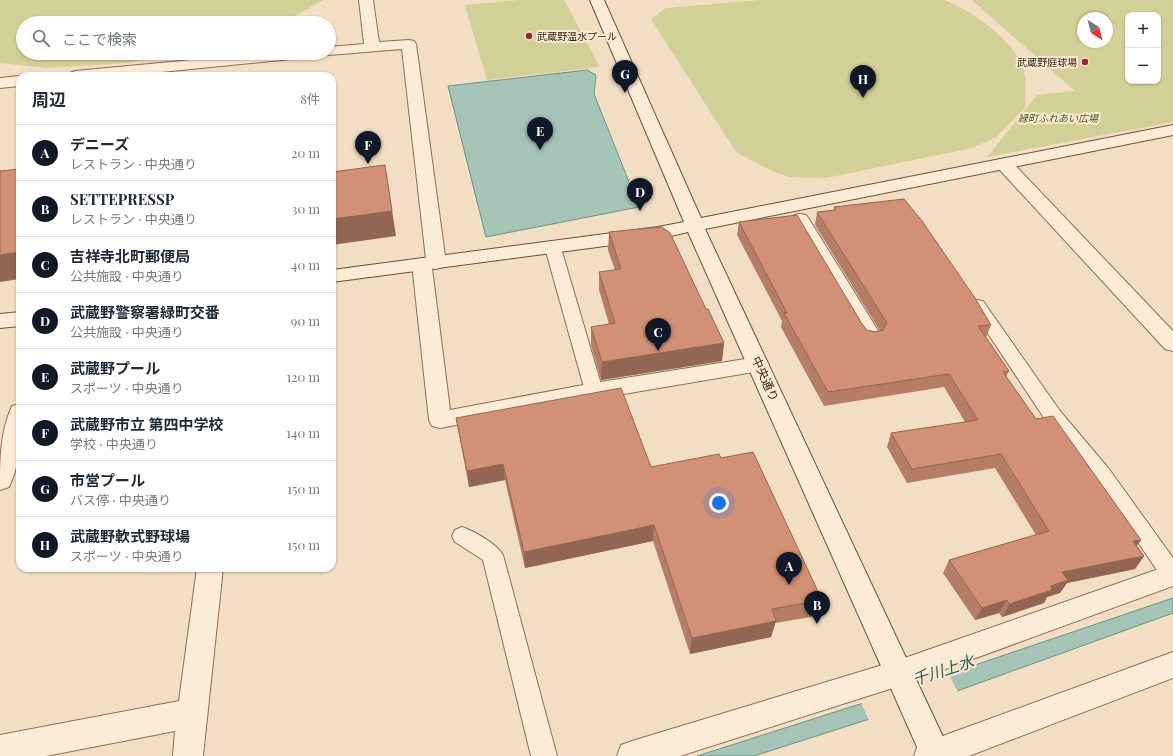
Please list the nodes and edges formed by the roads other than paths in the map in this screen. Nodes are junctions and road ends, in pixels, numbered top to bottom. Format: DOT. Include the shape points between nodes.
graph roads {
  1 [pos="366,0"];
  2 [pos="597,0"];
  3 [pos="372,47"];
  4 [pos="336,50"];
  5 [pos="239,60"];
  6 [pos="116,72"];
  7 [pos="16,81"];
  8 [pos="0,83"];
  9 [pos="1173,130"];
  10 [pos="1004,164"];
  11 [pos="800,219"];
  12 [pos="695,226"];
  13 [pos="553,248"];
  14 [pos="429,263"];
  15 [pos="336,275"];
  16 [pos="969,294"];
  17 [pos="16,320"];
  18 [pos="0,322"];
  19 [pos="872,337"];
  20 [pos="1173,344"];
  21 [pos="758,365"];
  22 [pos="594,391"];
  23 [pos="16,432"];
  24 [pos="8,472"];
  25 [pos="462,536"];
  26 [pos="210,572"];
  27 [pos="1173,575"];
  28 [pos="1173,665"];
  29 [pos="901,678"];
  30 [pos="192,713"];
  31 [pos="0,750"];
  32 [pos="932,750"];
  33 [pos="188,756"];
  34 [pos="544,756"];
  35 [pos="632,756"];
  1 -- 3 [label="street"];
  2 -- 12 [label="street, 中央通り"];
  3 -- 4 [label="street"];
  3 -- 14 [label="street" via="409,44"];
  5 -- 6 [label="street"];
  7 -- 8 [label="street"];
  9 -- 10 [label="street"];
  10 -- 12 [label="street"];
  10 -- 20 [label="street"];
  11 -- 19 [label="street"];
  12 -- 13 [label="street"];
  12 -- 21 [label="street, 中央通り"];
  13 -- 14 [label="street"];
  13 -- 22 [label="lane"];
  14 -- 15 [label="street"];
  14 -- 22 [label="street" via="440,420"];
  16 -- 27 [label="lane" via="1054,416 1102,474"];
  17 -- 18 [label="street"];
  21 -- 22 [label="street"];
  21 -- 29 [label="street, 中央通り"];
  23 -- 24 [label="street"];
  25 -- 34 [label="lane" via="492,555"];
  26 -- 30 [label="street"];
  27 -- 29 [label="street"];
  28 -- 32 [label="street" via="982,737"];
  29 -- 32 [label="street, 中央通り"];
  29 -- 35 [label="street"];
  30 -- 31 [label="street"];
  30 -- 33 [label="street"];
}
